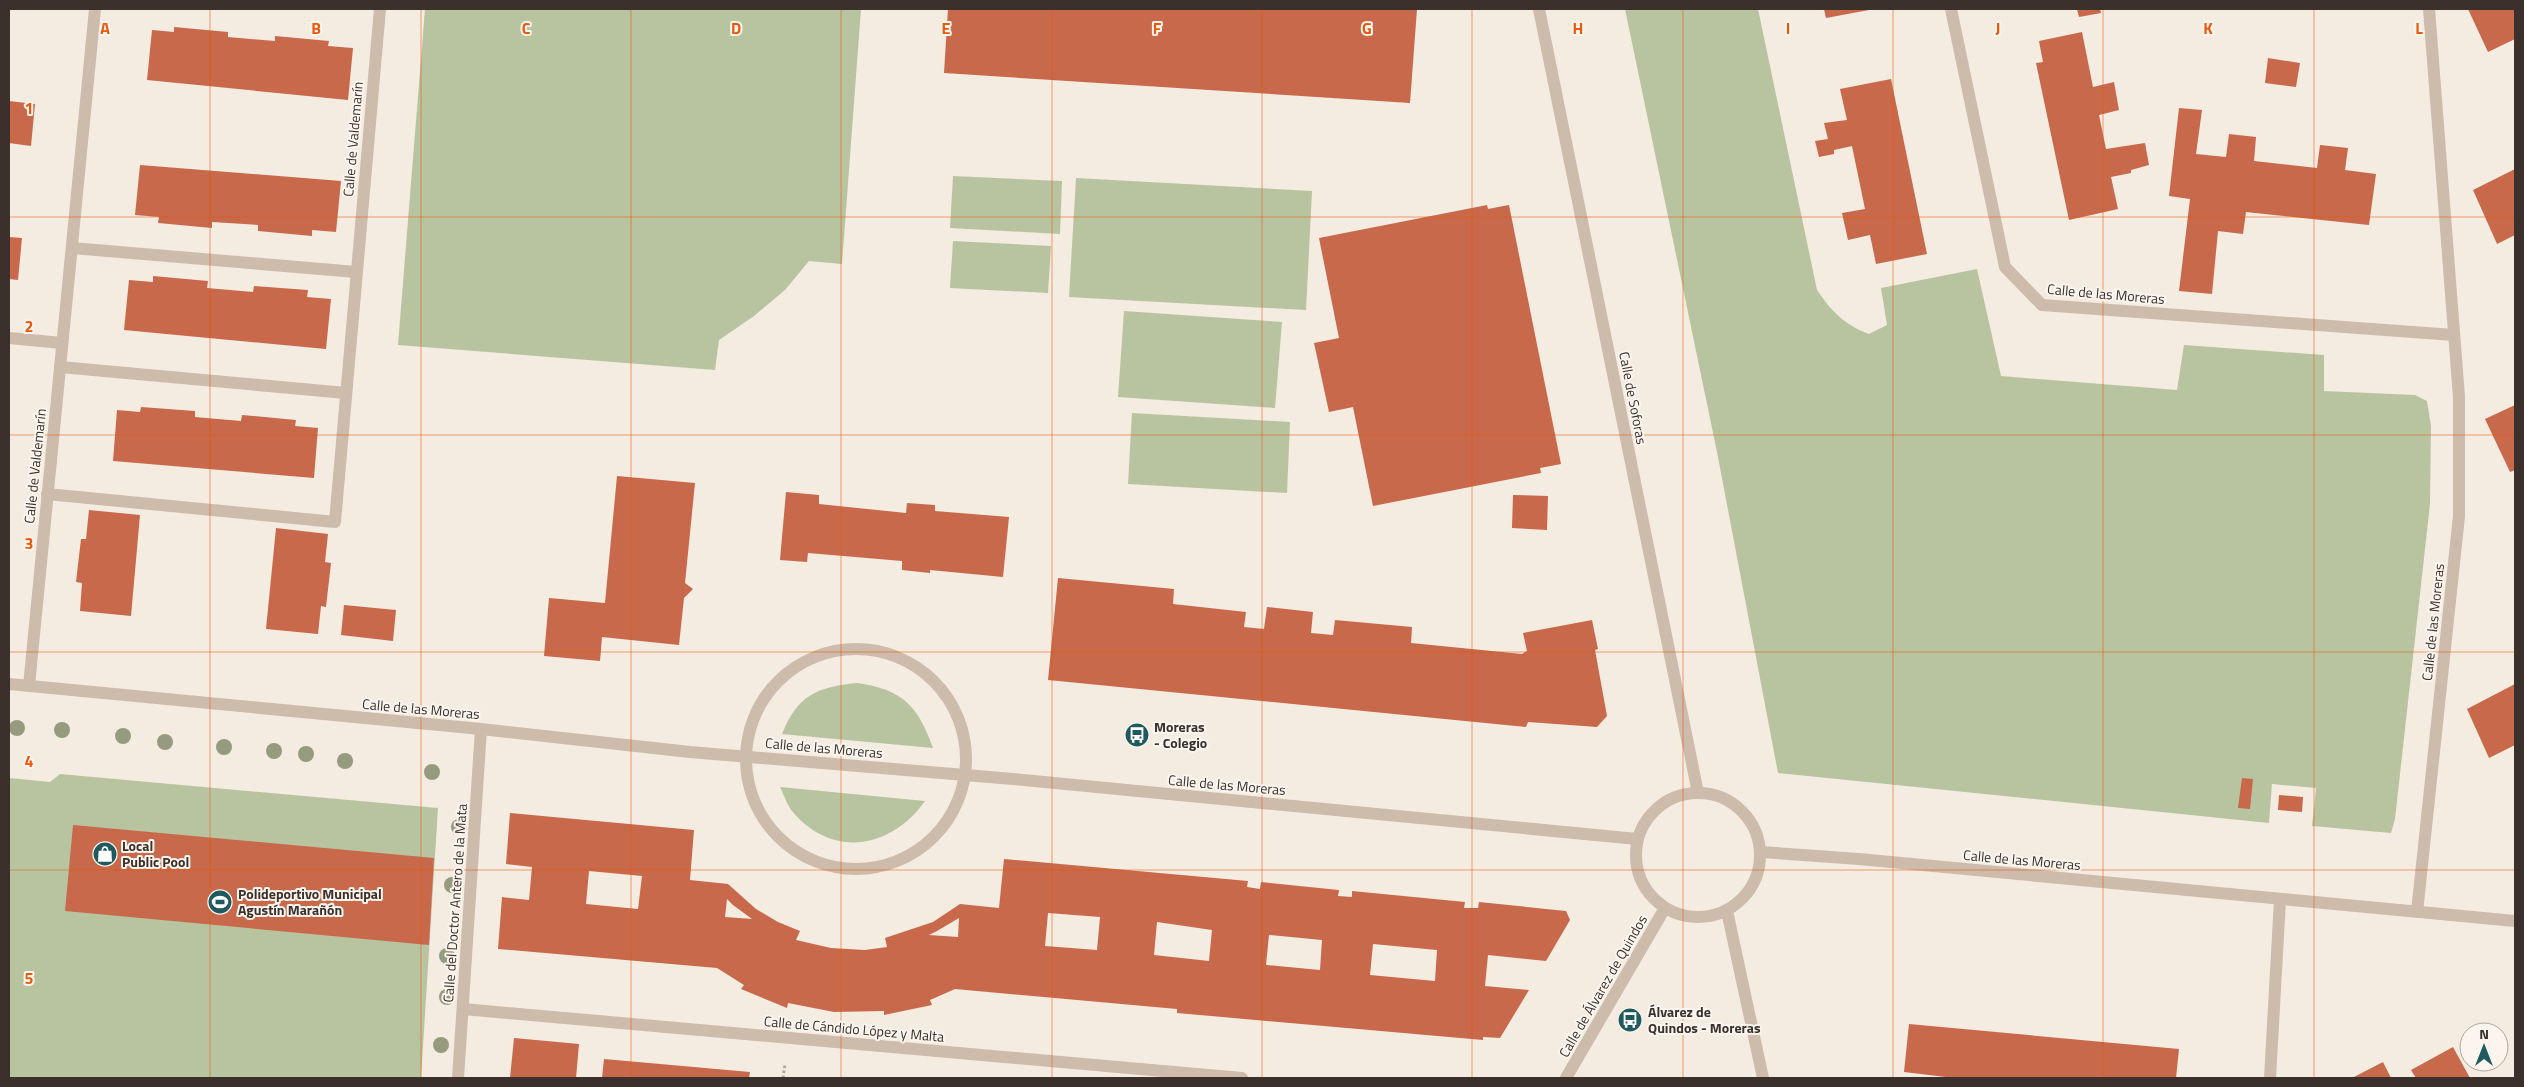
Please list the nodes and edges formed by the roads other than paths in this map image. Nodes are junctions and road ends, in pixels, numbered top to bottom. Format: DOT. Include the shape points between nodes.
graph roads {
  1 [pos="95,9"];
  2 [pos="376,9"];
  3 [pos="380,9"];
  4 [pos="1539,9"];
  5 [pos="1951,9"];
  6 [pos="2429,9"];
  7 [pos="72,248"];
  8 [pos="356,272"];
  9 [pos="2454,335"];
  10 [pos="9,338"];
  11 [pos="62,343"];
  12 [pos="60,367"];
  13 [pos="346,393"];
  14 [pos="47,494"];
  15 [pos="9,684"];
  16 [pos="29,686"];
  17 [pos="481,729"];
  18 [pos="744,757"];
  19 [pos="965,775"];
  20 [pos="1698,792"];
  21 [pos="1637,839"];
  22 [pos="1761,852"];
  23 [pos="2280,900"];
  24 [pos="1665,908"];
  25 [pos="1727,910"];
  26 [pos="2417,912"];
  27 [pos="2515,921"];
  28 [pos="463,1009"];
  29 [pos="458,1078"];
  30 [pos="1242,1078"];
  31 [pos="1566,1078"];
  32 [pos="1762,1078"];
  33 [pos="2270,1078"];
  1 -- 7 [label="street, Calle de Valdemarín"];
  2 -- 3 [label="street, Calle de Valdemarín"];
  3 -- 8 [label="street, Calle de Valdemarín"];
  4 -- 20 [label="street, Calle de Soforas"];
  5 -- 9 [label="street, Calle de las Moreras" via="2005,267 2042,306"];
  6 -- 9 [label="street, Calle de las Moreras"];
  7 -- 8 [label="street"];
  7 -- 11 [label="street, Calle de Valdemarín"];
  8 -- 13 [label="street, Calle de Valdemarín"];
  9 -- 26 [label="street, Calle de las Moreras" via="2459,397 2459,516"];
  10 -- 11 [label="street"];
  11 -- 12 [label="street, Calle de Valdemarín"];
  12 -- 13 [label="street"];
  12 -- 14 [label="street, Calle de Valdemarín"];
  13 -- 14 [label="street, Calle de Valdemarín" via="335,522"];
  14 -- 16 [label="street, Calle de Valdemarín"];
  15 -- 16 [label="street, Calle de las Moreras"];
  16 -- 17 [label="street, Calle de las Moreras"];
  17 -- 18 [label="street, Calle de las Moreras"];
  17 -- 28 [label="street, Calle del Doctor Antero de la Mata"];
  18 -- 19 [label="street, Calle de las Moreras"];
  18 -- 19 [label="street" via="750,792 767,825 794,851 828,866 865,869 901,860 932,839 954,810"];
  18 -- 19 [label="street" via="751,720 769,689 796,665 829,651 865,648 900,657 930,677 953,705 965,738"];
  19 -- 21 [label="street, Calle de las Moreras"];
  20 -- 21 [label="street" via="1677,796 1659,806 1645,821"];
  20 -- 22 [label="street" via="1716,795 1748,816 1757,833"];
  21 -- 24 [label="street" via="1635,859 1639,879 1650,896"];
  22 -- 23 [label="street, Calle de las Moreras"];
  22 -- 25 [label="street" via="1753,886 1742,900"];
  23 -- 26 [label="street, Calle de las Moreras"];
  23 -- 33 [label="street"];
  24 -- 25 [label="street" via="1685,917 1707,917"];
  24 -- 31 [label="street, Calle de Álvarez de Quindos"];
  25 -- 32 [label="street"];
  26 -- 27 [label="street, Calle de las Moreras"];
  28 -- 29 [label="street, Calle del Doctor Antero de la Mata"];
  28 -- 30 [label="street, Calle de Cándido López y Malta"];
}
